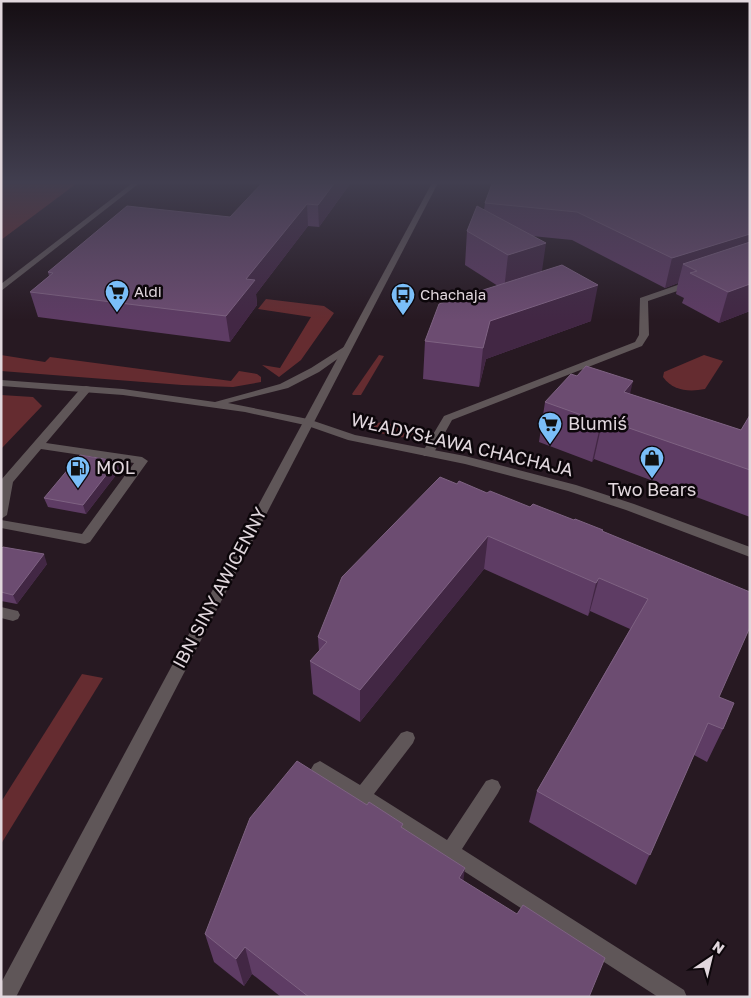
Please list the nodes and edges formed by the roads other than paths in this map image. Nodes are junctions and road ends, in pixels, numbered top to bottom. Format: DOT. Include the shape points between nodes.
graph roads {
  1 [pos="79,228"];
  2 [pos="411,228"];
  3 [pos="703,279"];
  4 [pos="1,288"];
  5 [pos="347,348"];
  6 [pos="1,383"];
  7 [pos="86,389"];
  8 [pos="212,404"];
  9 [pos="308,422"];
  10 [pos="38,445"];
  11 [pos="428,453"];
  12 [pos="1,515"];
  13 [pos="1,524"];
  14 [pos="750,552"];
  15 [pos="407,738"];
  16 [pos="320,769"];
  17 [pos="492,787"];
  18 [pos="362,796"];
  19 [pos="450,851"];
  20 [pos="5,997"];
  21 [pos="677,997"];
  1 -- 4 [label="street"];
  2 -- 5 [label="street, IBN SINY AWICENNY"];
  3 -- 11 [label="street" via="643,300 644,335 639,344 448,418"];
  5 -- 8 [label="street" via="284,386"];
  5 -- 9 [label="street, IBN SINY AWICENNY"];
  6 -- 7 [label="street, WŁADYSŁAWA CHACHAJA"];
  7 -- 8 [label="street, WŁADYSŁAWA CHACHAJA"];
  7 -- 10 [label="street"];
  8 -- 9 [label="street, WŁADYSŁAWA CHACHAJA"];
  9 -- 11 [label="street, WŁADYSŁAWA CHACHAJA" via="352,438"];
  9 -- 20 [label="street, IBN SINY AWICENNY"];
  10 -- 12 [label="street" via="7,481"];
  10 -- 13 [label="street" via="142,461 85,539"];
  11 -- 14 [label="street, WŁADYSŁAWA CHACHAJA" via="517,472 572,488"];
  15 -- 18 [label="street"];
  16 -- 18 [label="street"];
  17 -- 19 [label="street"];
  18 -- 19 [label="street"];
  19 -- 21 [label="street"];
}
